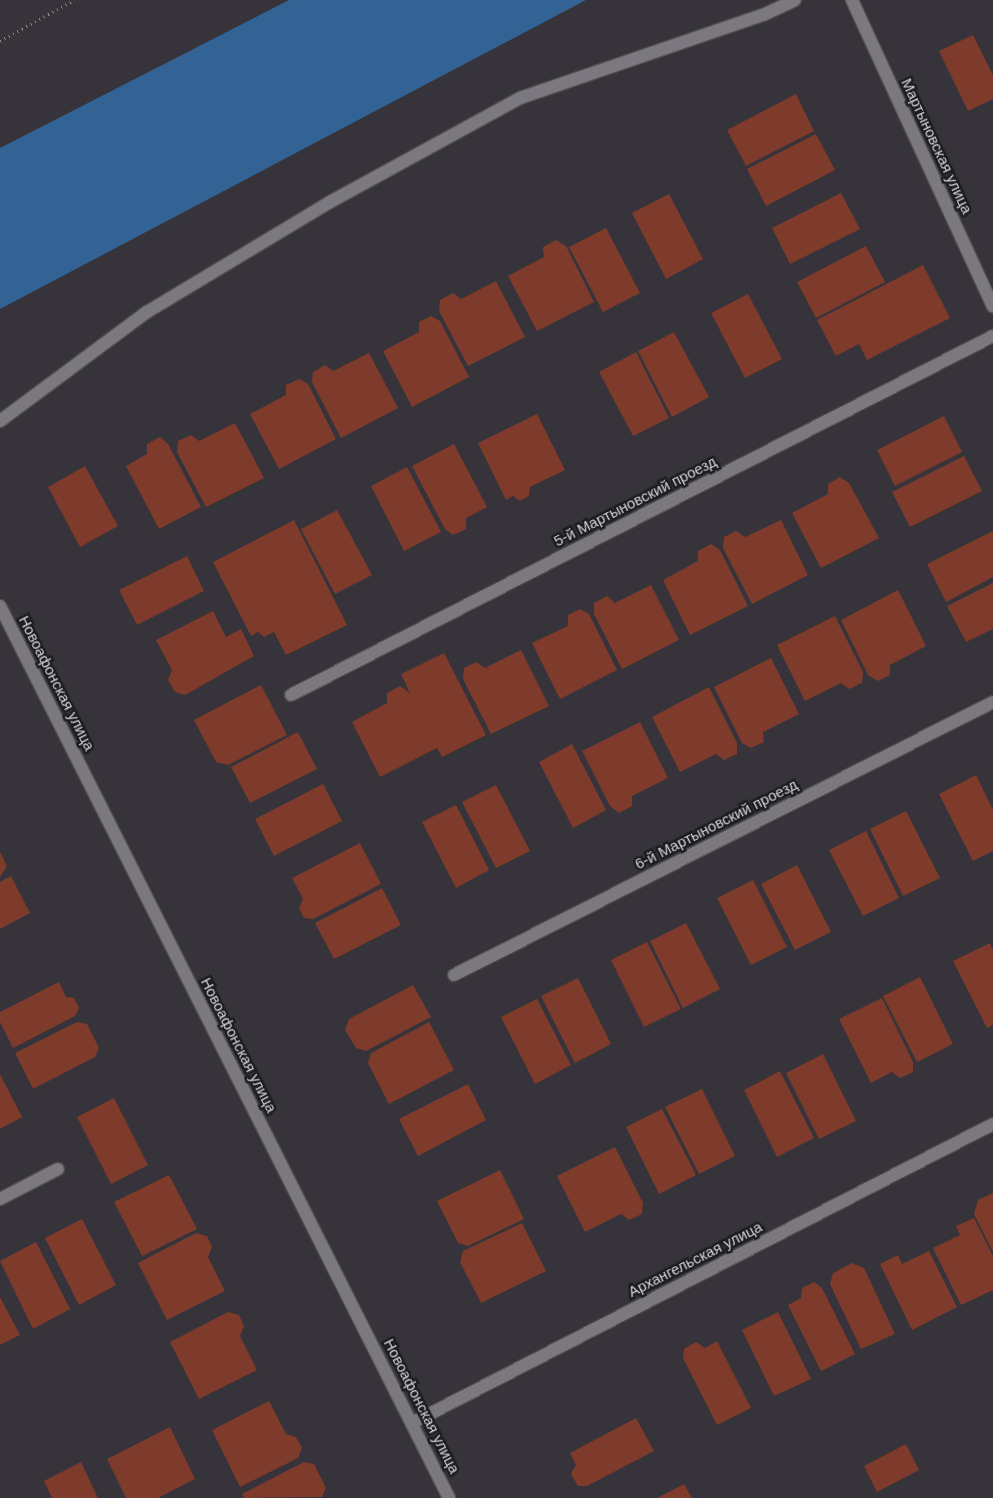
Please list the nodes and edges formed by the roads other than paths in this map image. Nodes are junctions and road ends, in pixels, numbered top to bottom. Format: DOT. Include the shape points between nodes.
graph roads {
  1 [pos="795,0"];
  2 [pos="852,0"];
  3 [pos="993,306"];
  4 [pos="993,336"];
  5 [pos="0,421"];
  6 [pos="0,606"];
  7 [pos="291,696"];
  8 [pos="993,702"];
  9 [pos="454,975"];
  10 [pos="993,1124"];
  11 [pos="58,1170"];
  12 [pos="0,1199"];
  13 [pos="412,1423"];
  14 [pos="449,1498"];
  1 -- 5 [label="street" via="763,15 520,98 330,202 147,312"];
  2 -- 3 [label="street, Мартыновская улица"];
  4 -- 7 [label="street, 5-й Мартыновский проезд"];
  6 -- 13 [label="street, Новоафонская улица"];
  8 -- 9 [label="street, 6-й Мартыновский проезд"];
  10 -- 13 [label="street, Архангельская улица"];
  11 -- 12 [label="street"];
  13 -- 14 [label="street, Новоафонская улица"];
}
